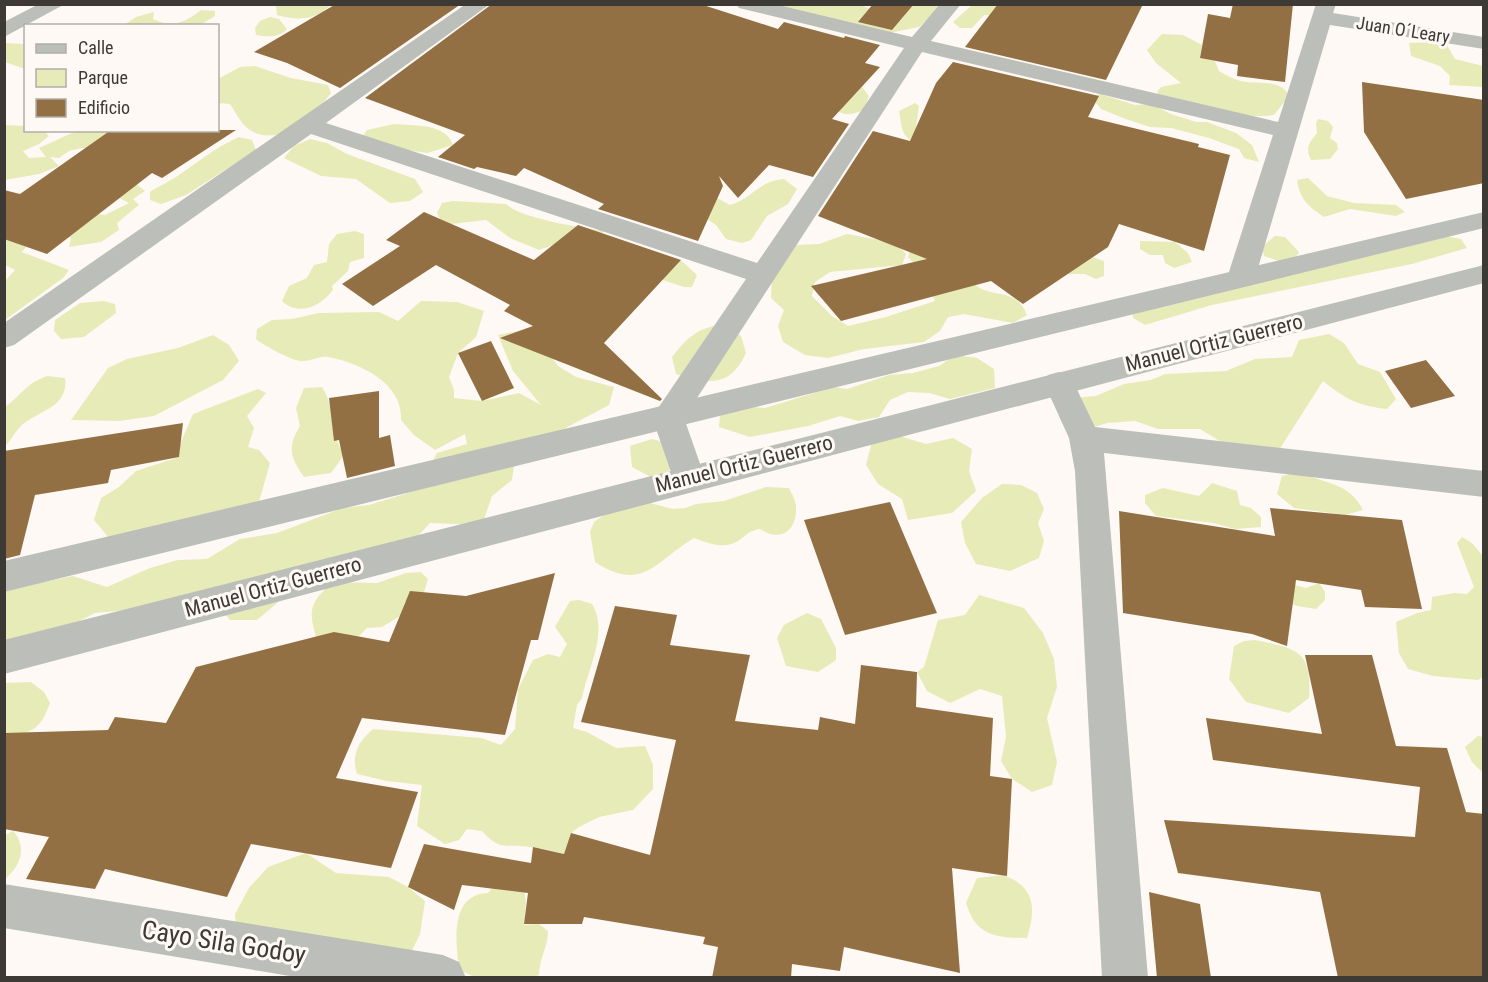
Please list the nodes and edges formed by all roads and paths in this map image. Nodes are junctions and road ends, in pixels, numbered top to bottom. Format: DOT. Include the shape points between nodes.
graph roads {
  1 [pos="55,4"];
  2 [pos="480,4"];
  3 [pos="746,4"];
  4 [pos="951,4"];
  5 [pos="1324,11"];
  6 [pos="4,31"];
  7 [pos="1484,43"];
  8 [pos="916,45"];
  9 [pos="308,125"];
  10 [pos="1285,131"];
  11 [pos="1484,220"];
  12 [pos="1484,273"];
  13 [pos="761,274"];
  14 [pos="1241,278"];
  15 [pos="4,338"];
  16 [pos="1059,383"];
  17 [pos="668,417"];
  18 [pos="1085,438"];
  19 [pos="689,478"];
  20 [pos="1484,484"];
  21 [pos="4,577"];
  22 [pos="4,657"];
  23 [pos="4,906"];
  24 [pos="443,978"];
  25 [pos="1125,978"];
  1 -- 6 [label="street"];
  2 -- 9 [label="street"];
  3 -- 8 [label="street"];
  4 -- 8 [label="street"];
  5 -- 7 [label="street, Juan O´Leary"];
  5 -- 10 [label="street"];
  8 -- 10 [label="street"];
  8 -- 13 [label="street"];
  9 -- 13 [label="street"];
  9 -- 15 [label="street"];
  10 -- 14 [label="street"];
  11 -- 14 [label="street"];
  12 -- 16 [label="street, Manuel Ortiz Guerrero"];
  13 -- 17 [label="street"];
  14 -- 17 [label="street"];
  16 -- 18 [label="street"];
  16 -- 19 [label="street, Manuel Ortiz Guerrero"];
  17 -- 19 [label="street"];
  17 -- 21 [label="street"];
  18 -- 20 [label="street"];
  18 -- 25 [label="street"];
  19 -- 22 [label="street, Manuel Ortiz Guerrero"];
  23 -- 24 [label="street, Cayo Sila Godoy"];
}
